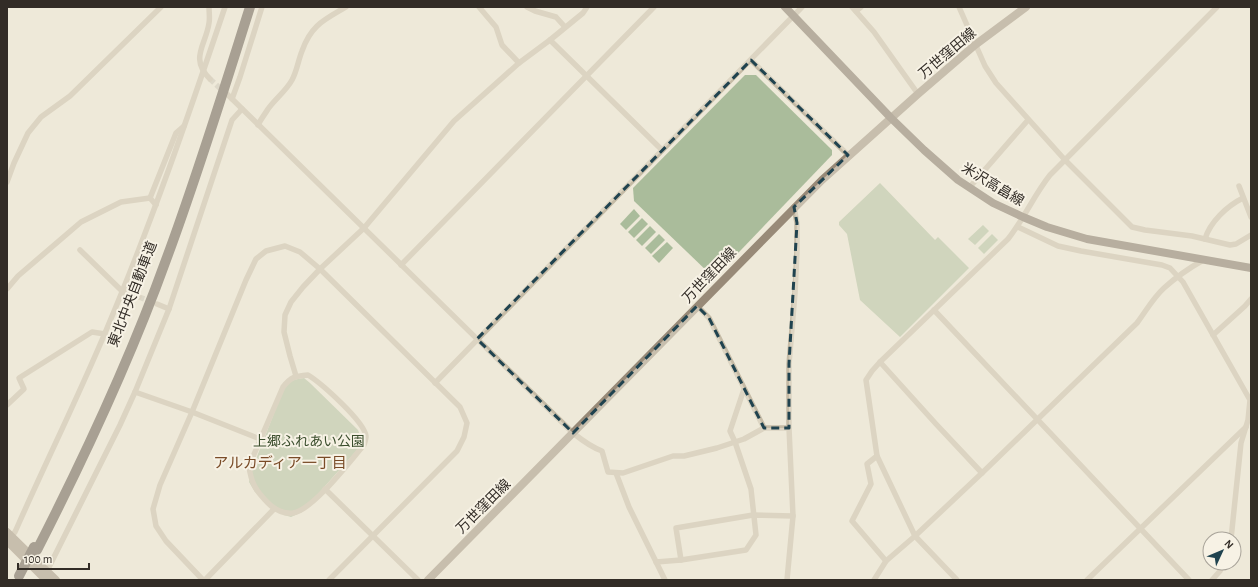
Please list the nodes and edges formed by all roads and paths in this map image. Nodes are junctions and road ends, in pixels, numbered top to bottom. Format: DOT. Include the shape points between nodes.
graph roads {
  1 [pos="160,7"];
  2 [pos="208,7"];
  3 [pos="225,7"];
  4 [pos="244,7"];
  5 [pos="250,7"];
  6 [pos="262,7"];
  7 [pos="346,7"];
  8 [pos="479,7"];
  9 [pos="527,7"];
  10 [pos="587,7"];
  11 [pos="654,7"];
  12 [pos="785,7"];
  13 [pos="802,7"];
  14 [pos="959,7"];
  15 [pos="1026,7"];
  16 [pos="1217,7"];
  17 [pos="856,8"];
  18 [pos="794,16"];
  19 [pos="565,27"];
  20 [pos="550,40"];
  21 [pos="976,45"];
  22 [pos="751,60"];
  23 [pos="519,63"];
  24 [pos="203,72"];
  25 [pos="586,76"];
  26 [pos="210,78"];
  27 [pos="227,94"];
  28 [pos="918,94"];
  29 [pos="232,99"];
  30 [pos="242,109"];
  31 [pos="891,118"];
  32 [pos="1028,120"];
  33 [pos="258,124"];
  34 [pos="185,125"];
  35 [pos="662,150"];
  36 [pos="848,155"];
  37 [pos="1065,160"];
  38 [pos="7,182"];
  39 [pos="1238,186"];
  40 [pos="969,188"];
  41 [pos="150,198"];
  42 [pos="1243,198"];
  43 [pos="156,205"];
  44 [pos="794,207"];
  45 [pos="1023,217"];
  46 [pos="1251,217"];
  47 [pos="1018,227"];
  48 [pos="364,228"];
  49 [pos="1251,235"];
  50 [pos="1205,239"];
  51 [pos="80,250"];
  52 [pos="1206,259"];
  53 [pos="401,265"];
  54 [pos="1251,268"];
  55 [pos="320,269"];
  56 [pos="1178,277"];
  57 [pos="7,289"];
  58 [pos="122,291"];
  59 [pos="140,297"];
  60 [pos="1251,299"];
  61 [pos="157,304"];
  62 [pos="697,306"];
  63 [pos="169,308"];
  64 [pos="934,310"];
  65 [pos="105,334"];
  66 [pos="1213,335"];
  67 [pos="477,339"];
  68 [pos="880,362"];
  69 [pos="296,376"];
  70 [pos="435,383"];
  71 [pos="744,389"];
  72 [pos="135,392"];
  73 [pos="1250,400"];
  74 [pos="7,405"];
  75 [pos="192,412"];
  76 [pos="1037,419"];
  77 [pos="1246,426"];
  78 [pos="764,428"];
  79 [pos="789,428"];
  80 [pos="1251,432"];
  81 [pos="573,433"];
  82 [pos="260,439"];
  83 [pos="735,442"];
  84 [pos="877,456"];
  85 [pos="616,473"];
  86 [pos="982,473"];
  87 [pos="325,489"];
  88 [pos="274,508"];
  89 [pos="754,515"];
  90 [pos="793,516"];
  91 [pos="1140,530"];
  92 [pos="1232,531"];
  93 [pos="8,536"];
  94 [pos="372,536"];
  95 [pos="915,536"];
  96 [pos="36,549"];
  97 [pos="681,560"];
  98 [pos="886,561"];
  99 [pos="656,562"];
  100 [pos="1220,571"];
  101 [pos="50,578"];
  102 [pos="20,579"];
  103 [pos="204,580"];
  104 [pos="329,580"];
  105 [pos="418,580"];
  106 [pos="428,580"];
  107 [pos="665,580"];
  108 [pos="787,580"];
  109 [pos="874,580"];
  110 [pos="958,580"];
  111 [pos="1087,580"];
  112 [pos="1189,580"];
  113 [pos="1212,580"];
  1 -- 38 [label="street" via="70,96 41,117 28,133"];
  2 -- 24 [label="street" via="209,22 199,58"];
  3 -- 24 [label="street"];
  4 -- 96 [label="highway, 東北中央自動車道" via="202,142 159,265 91,430"];
  5 -- 96 [label="highway, 東北中央自動車道" via="166,261 93,436"];
  6 -- 29 [label="street"];
  7 -- 33 [label="street" via="315,27 305,44 291,82 268,108"];
  8 -- 23 [label="street" via="496,27 502,45"];
  9 -- 19 [label="street" via="556,17"];
  10 -- 19 [label="street"];
  11 -- 25 [label="street"];
  12 -- 18 [label="main road, 米沢高畠線"];
  13 -- 18 [label="street"];
  14 -- 21 [label="street"];
  15 -- 21 [label="main road, 万世窪田線"];
  16 -- 37 [label="street"];
  17 -- 28 [label="street"];
  18 -- 22 [label="street"];
  18 -- 31 [label="main road, 米沢高畠線"];
  19 -- 20 [label="street"];
  20 -- 23 [label="street"];
  20 -- 25 [label="street"];
  21 -- 28 [label="main road, 万世窪田線"];
  21 -- 32 [label="street" via="990,75"];
  22 -- 35 [label="street"];
  22 -- 36 [label="street"];
  23 -- 48 [label="street" via="454,121"];
  24 -- 26 [label="street"];
  24 -- 34 [label="street"];
  25 -- 35 [label="street"];
  25 -- 53 [label="street"];
  27 -- 29 [label="street"];
  28 -- 31 [label="main road, 万世窪田線"];
  29 -- 30 [label="street"];
  30 -- 33 [label="street"];
  30 -- 63 [label="street" via="232,120"];
  31 -- 36 [label="main road, 万世窪田線"];
  31 -- 40 [label="main road, 米沢高畠線"];
  32 -- 37 [label="street"];
  32 -- 40 [label="street"];
  33 -- 48 [label="street"];
  34 -- 41 [label="street" via="176,133"];
  34 -- 43 [label="street"];
  35 -- 67 [label="street"];
  36 -- 44 [label="main road, 万世窪田線"];
  37 -- 45 [label="street" via="1050,175"];
  37 -- 50 [label="street" via="1132,227"];
  39 -- 42 [label="street"];
  40 -- 45 [label="main road, 米沢高畠線"];
  41 -- 43 [label="street"];
  41 -- 57 [label="street" via="121,202 81,222 18,276"];
  42 -- 46 [label="street"];
  42 -- 50 [label="street" via="1219,216 1207,231"];
  43 -- 58 [label="street"];
  44 -- 62 [label="main road, 万世窪田線"];
  44 -- 79 [label="street" via="797,230 789,364"];
  45 -- 47 [label="street"];
  45 -- 52 [label="main road, 米沢高畠線" via="1087,239"];
  47 -- 56 [label="street" via="1058,246 1162,265 1170,268"];
  47 -- 64 [label="street"];
  48 -- 53 [label="street"];
  48 -- 55 [label="street"];
  49 -- 50 [label="street" via="1230,245"];
  51 -- 58 [label="street"];
  52 -- 54 [label="main road, 米沢高畠線"];
  52 -- 56 [label="street"];
  53 -- 67 [label="street"];
  55 -- 69 [label="street" via="291,302 286,316 284,332"];
  55 -- 70 [label="street"];
  55 -- 75 [label="street" via="300,252 285,246 266,251 256,259"];
  56 -- 66 [label="street"];
  56 -- 76 [label="street" via="1164,288 1137,323"];
  58 -- 59 [label="street"];
  58 -- 65 [label="street"];
  60 -- 66 [label="street"];
  61 -- 63 [label="street"];
  62 -- 71 [label="street" via="709,318"];
  62 -- 81 [label="main road, 万世窪田線"];
  63 -- 72 [label="street"];
  64 -- 68 [label="street"];
  64 -- 76 [label="street"];
  65 -- 74 [label="street" via="92,332 19,378 24,388"];
  65 -- 93 [label="street" via="15,532"];
  66 -- 73 [label="street"];
  67 -- 70 [label="street"];
  67 -- 81 [label="street"];
  68 -- 84 [label="street" via="866,380"];
  68 -- 86 [label="street"];
  69 -- 82 [label="street" via="288,380 283,387"];
  69 -- 87 [label="street" via="308,375 318,382 342,404 362,427 366,436 364,445"];
  70 -- 94 [label="street" via="460,407 467,423 464,437 457,451"];
  71 -- 78 [label="street"];
  71 -- 83 [label="street" via="730,431"];
  72 -- 75 [label="street"];
  72 -- 101 [label="street"];
  73 -- 77 [label="street"];
  75 -- 82 [label="street"];
  75 -- 103 [label="street" via="160,485 153,509 156,526 166,541"];
  76 -- 86 [label="street"];
  76 -- 91 [label="street"];
  77 -- 80 [label="street"];
  77 -- 91 [label="street"];
  77 -- 92 [label="street" via="1241,443"];
  78 -- 79 [label="street"];
  78 -- 83 [label="street"];
  79 -- 90 [label="street"];
  81 -- 85 [label="street" via="585,443 602,451 608,472"];
  81 -- 106 [label="main road, 万世窪田線"];
  82 -- 88 [label="street" via="249,466 251,480 260,496"];
  83 -- 85 [label="street" via="684,456 673,456 637,469"];
  83 -- 89 [label="street" via="751,489"];
  84 -- 95 [label="street"];
  84 -- 98 [label="street" via="866,464 871,484 852,521"];
  85 -- 99 [label="street" via="629,507"];
  86 -- 95 [label="street"];
  87 -- 88 [label="street" via="306,507 294,513 284,513"];
  87 -- 94 [label="street"];
  88 -- 103 [label="street"];
  89 -- 90 [label="street"];
  89 -- 97 [label="street" via="756,534 746,550"];
  89 -- 97 [label="street" via="676,528"];
  90 -- 108 [label="street"];
  91 -- 111 [label="street"];
  91 -- 112 [label="street"];
  93 -- 101 [label="main road"];
  94 -- 104 [label="street"];
  94 -- 105 [label="street"];
  95 -- 98 [label="street"];
  95 -- 110 [label="street"];
  96 -- 102 [label="highway, 東北中央自動車道, bridge"];
  97 -- 99 [label="street"];
  98 -- 109 [label="street"];
  99 -- 107 [label="street"];
  100 -- 113 [label="street"];
}
